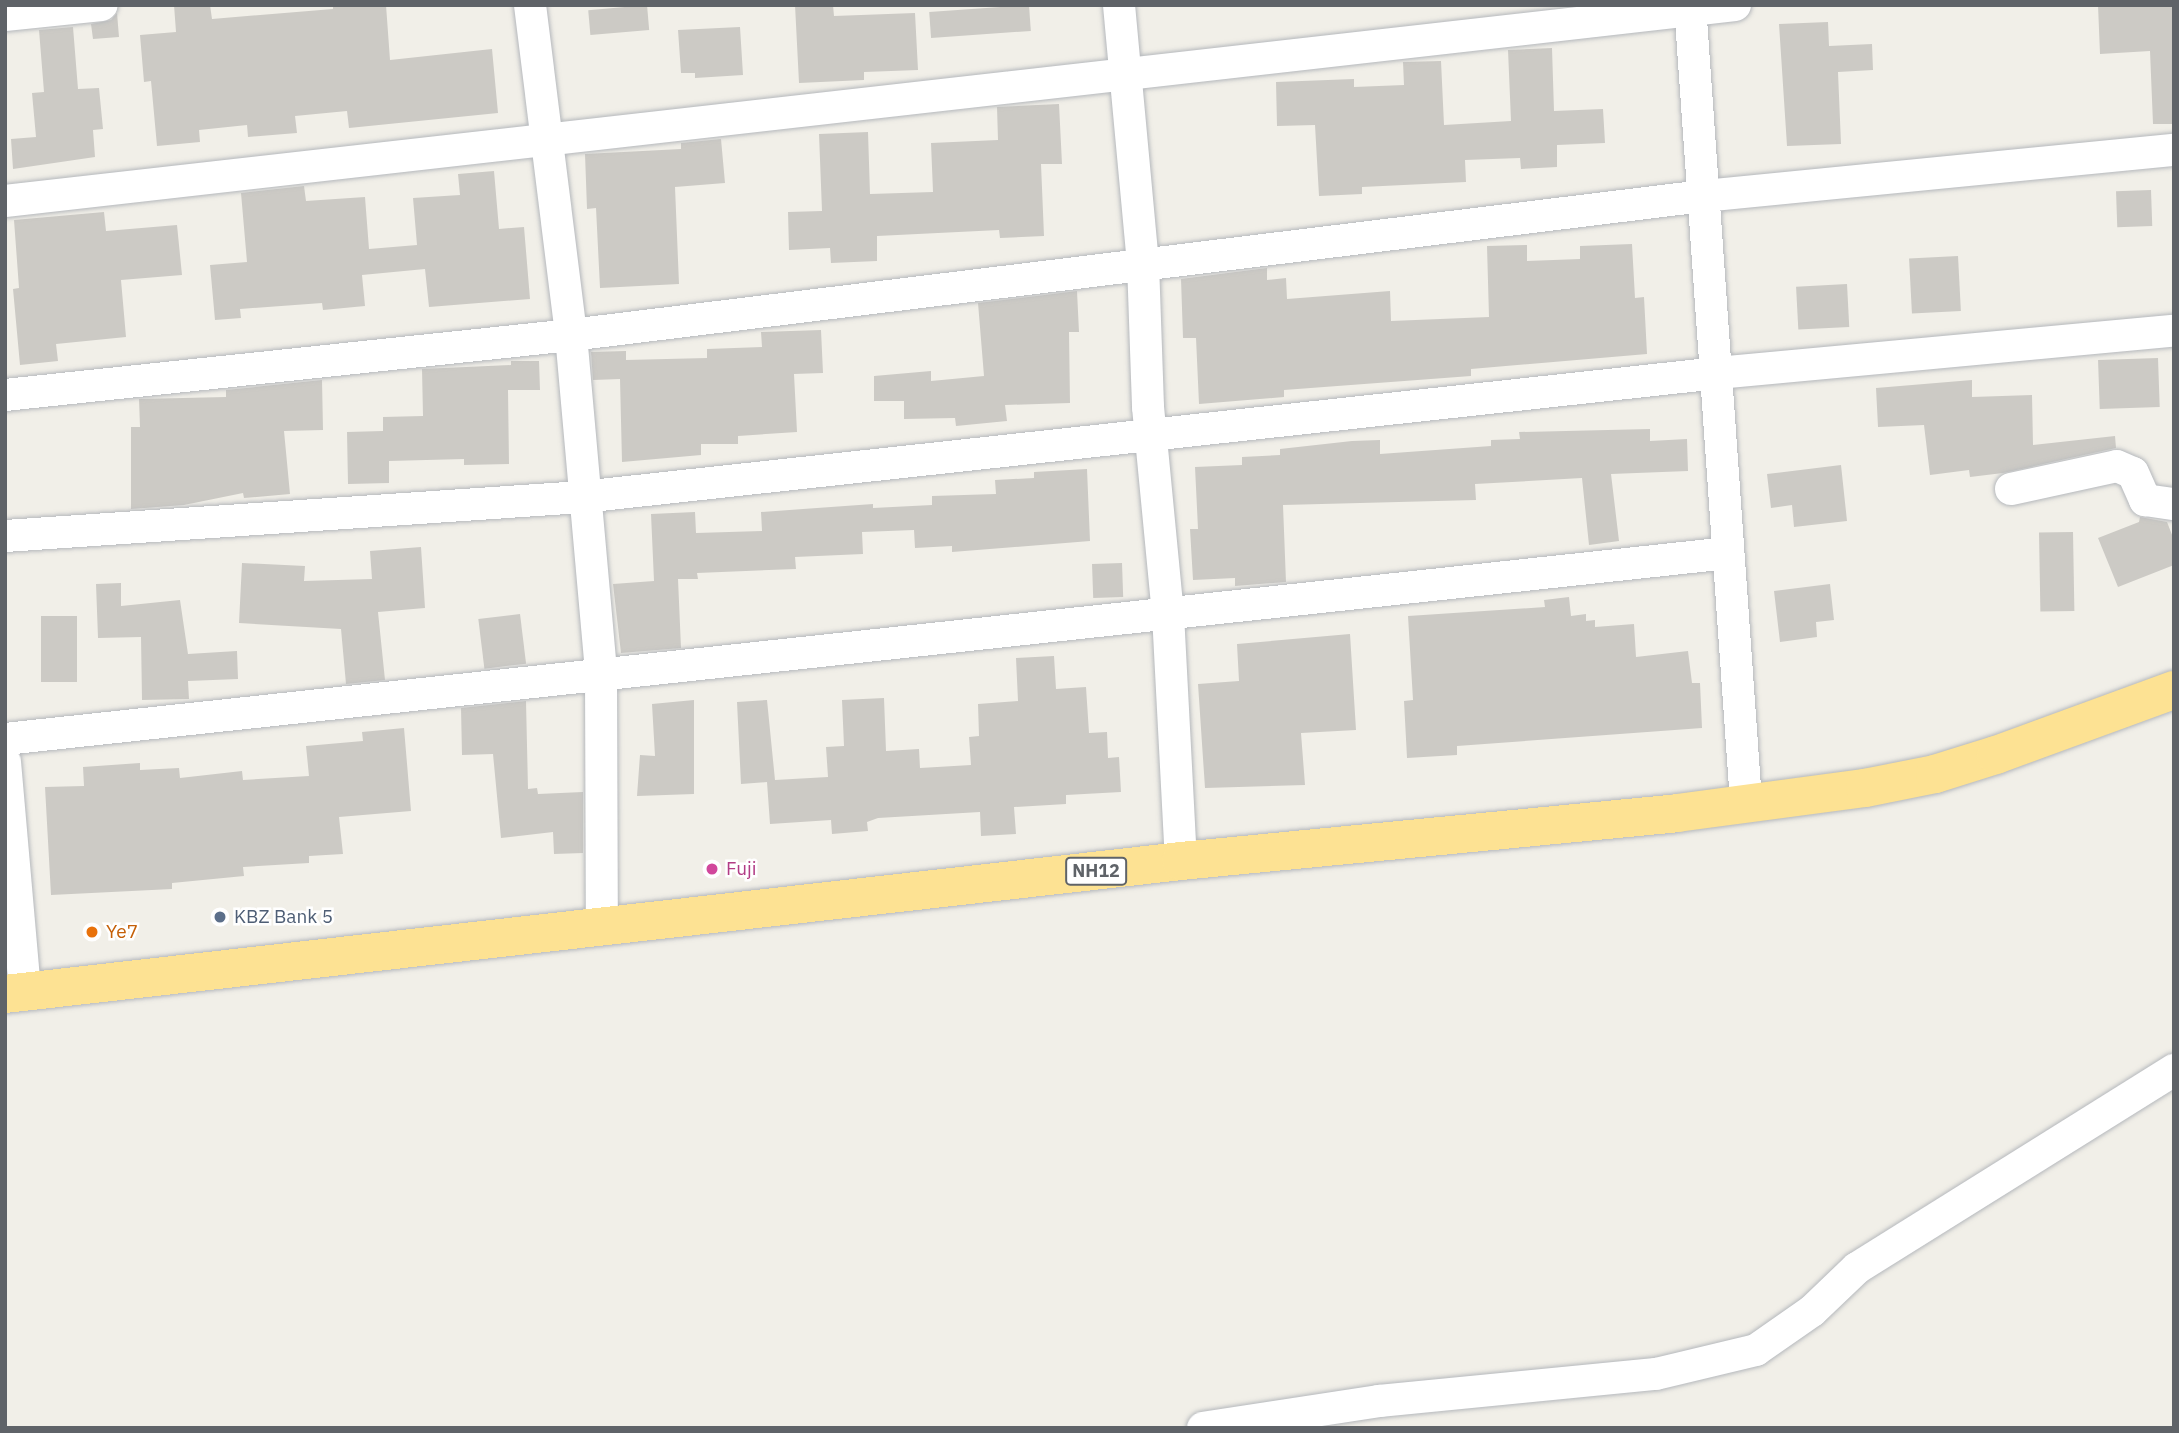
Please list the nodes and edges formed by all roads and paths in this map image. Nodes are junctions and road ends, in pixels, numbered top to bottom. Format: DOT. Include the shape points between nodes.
graph roads {
  1 [pos="101,5"];
  2 [pos="530,5"];
  3 [pos="1119,5"];
  4 [pos="1735,5"];
  5 [pos="1691,8"];
  6 [pos="5,15"];
  7 [pos="1122,77"];
  8 [pos="549,138"];
  9 [pos="2174,150"];
  10 [pos="1703,196"];
  11 [pos="5,201"];
  12 [pos="1143,263"];
  13 [pos="2174,331"];
  14 [pos="571,335"];
  15 [pos="1717,373"];
  16 [pos="5,395"];
  17 [pos="1151,437"];
  18 [pos="2011,489"];
  19 [pos="582,497"];
  20 [pos="2174,504"];
  21 [pos="5,536"];
  22 [pos="1727,553"];
  23 [pos="1168,614"];
  24 [pos="601,674"];
  25 [pos="2174,690"];
  26 [pos="5,739"];
  27 [pos="5,762"];
  28 [pos="1746,802"];
  29 [pos="1181,861"];
  30 [pos="602,929"];
  31 [pos="15,993"];
  32 [pos="2174,1070"];
  33 [pos="1203,1428"];
  1 -- 6 [label="street"];
  2 -- 8 [label="street"];
  3 -- 7 [label="street"];
  4 -- 5 [label="street"];
  5 -- 7 [label="street"];
  5 -- 10 [label="street"];
  7 -- 8 [label="street"];
  7 -- 12 [label="street"];
  8 -- 11 [label="street"];
  8 -- 14 [label="street"];
  9 -- 10 [label="street"];
  10 -- 12 [label="street"];
  10 -- 15 [label="street"];
  12 -- 14 [label="street"];
  12 -- 17 [label="street"];
  13 -- 15 [label="street"];
  14 -- 16 [label="street"];
  14 -- 19 [label="street"];
  15 -- 17 [label="street"];
  15 -- 22 [label="street"];
  17 -- 19 [label="street"];
  17 -- 23 [label="street"];
  18 -- 20 [label="street" via="2117,466 2133,473 2145,500"];
  19 -- 21 [label="street"];
  19 -- 24 [label="street"];
  22 -- 23 [label="street"];
  22 -- 28 [label="street"];
  23 -- 24 [label="street"];
  23 -- 29 [label="street"];
  24 -- 26 [label="street"];
  24 -- 30 [label="street"];
  25 -- 28 [label="highway, NH12" via="2105,719 1935,774"];
  27 -- 31 [label="street"];
  28 -- 29 [label="highway, NH12"];
  29 -- 30 [label="highway, NH12"];
  30 -- 31 [label="highway, NH12"];
  32 -- 33 [label="street" via="1857,1268 1812,1311 1756,1350 1656,1374 1379,1401"];
}
